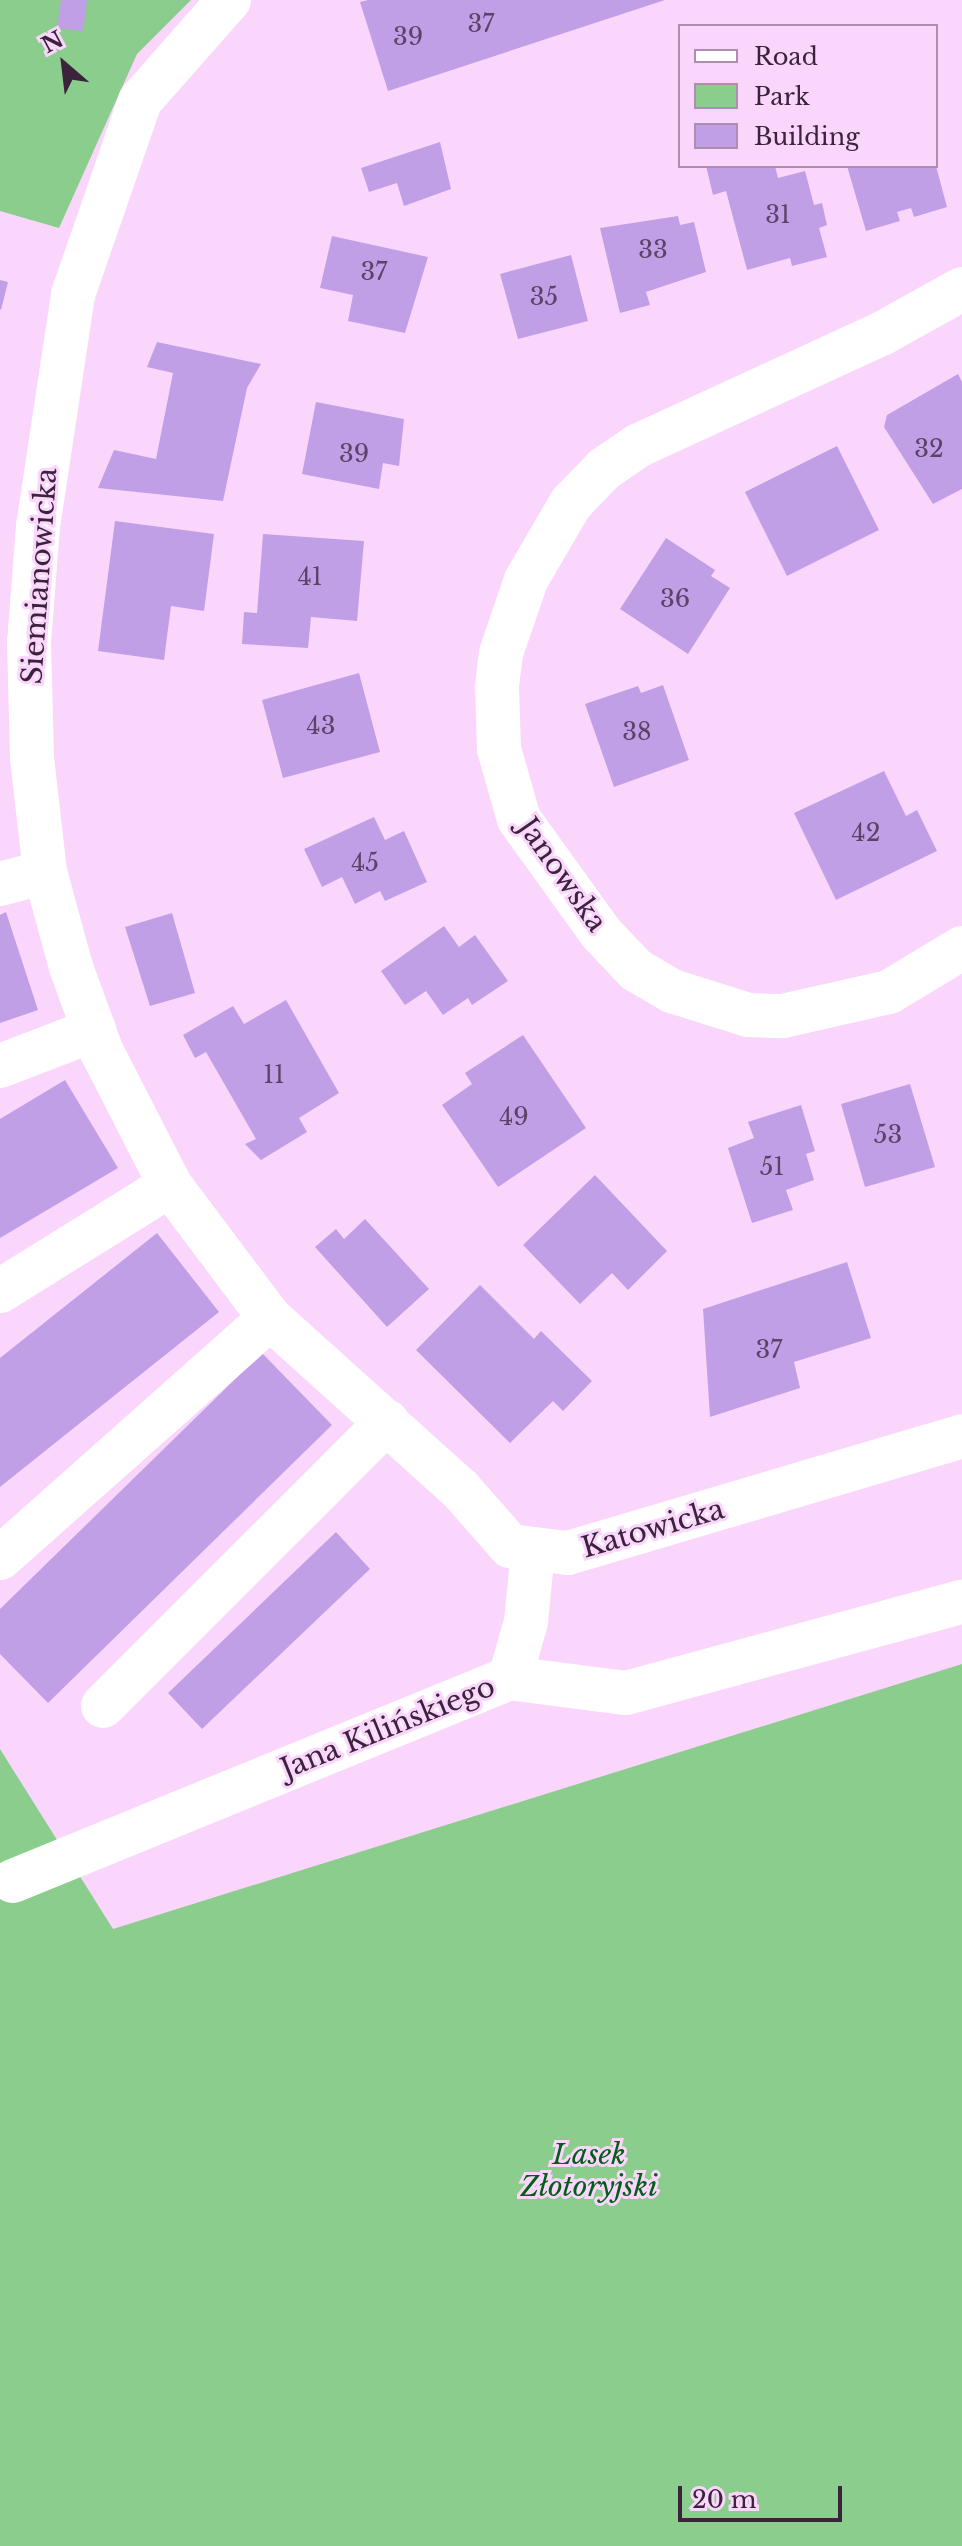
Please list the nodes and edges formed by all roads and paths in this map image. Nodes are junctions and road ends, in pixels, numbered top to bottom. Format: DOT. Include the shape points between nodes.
graph roads {
  1 [pos="229,0"];
  2 [pos="962,289"];
  3 [pos="19,526"];
  4 [pos="15,697"];
  5 [pos="45,872"];
  6 [pos="0,884"];
  7 [pos="962,948"];
  8 [pos="94,1030"];
  9 [pos="0,1066"];
  10 [pos="170,1185"];
  11 [pos="0,1291"];
  12 [pos="270,1318"];
  13 [pos="387,1422"];
  14 [pos="962,1436"];
  15 [pos="533,1549"];
  16 [pos="0,1558"];
  17 [pos="962,1602"];
  18 [pos="510,1678"];
  19 [pos="103,1706"];
  20 [pos="13,1881"];
  1 -- 3 [label="street, Siemianowicka" via="140,101 73,295"];
  2 -- 7 [label="street, Janowska" via="883,333 639,445 604,469 571,503 526,580 501,653 497,688 499,749 519,819 601,933 636,970 672,991 748,1015 783,1016 889,992"];
  3 -- 4 [label="street, Siemianowicka"];
  4 -- 5 [label="street, Siemianowicka"];
  5 -- 6 [label="street"];
  5 -- 8 [label="street, Siemianowicka"];
  8 -- 9 [label="street"];
  8 -- 10 [label="street, Siemianowicka"];
  10 -- 11 [label="street"];
  10 -- 12 [label="street, Siemianowicka"];
  12 -- 13 [label="street, Siemianowicka"];
  12 -- 16 [label="street"];
  13 -- 15 [label="street, Katowicka" via="510,1546"];
  13 -- 19 [label="street"];
  14 -- 15 [label="street, Katowicka" via="568,1553"];
  15 -- 18 [label="street" via="526,1622"];
  17 -- 18 [label="street, Jana Kilińskiego" via="626,1693"];
  18 -- 20 [label="street, Jana Kilińskiego"];
}
